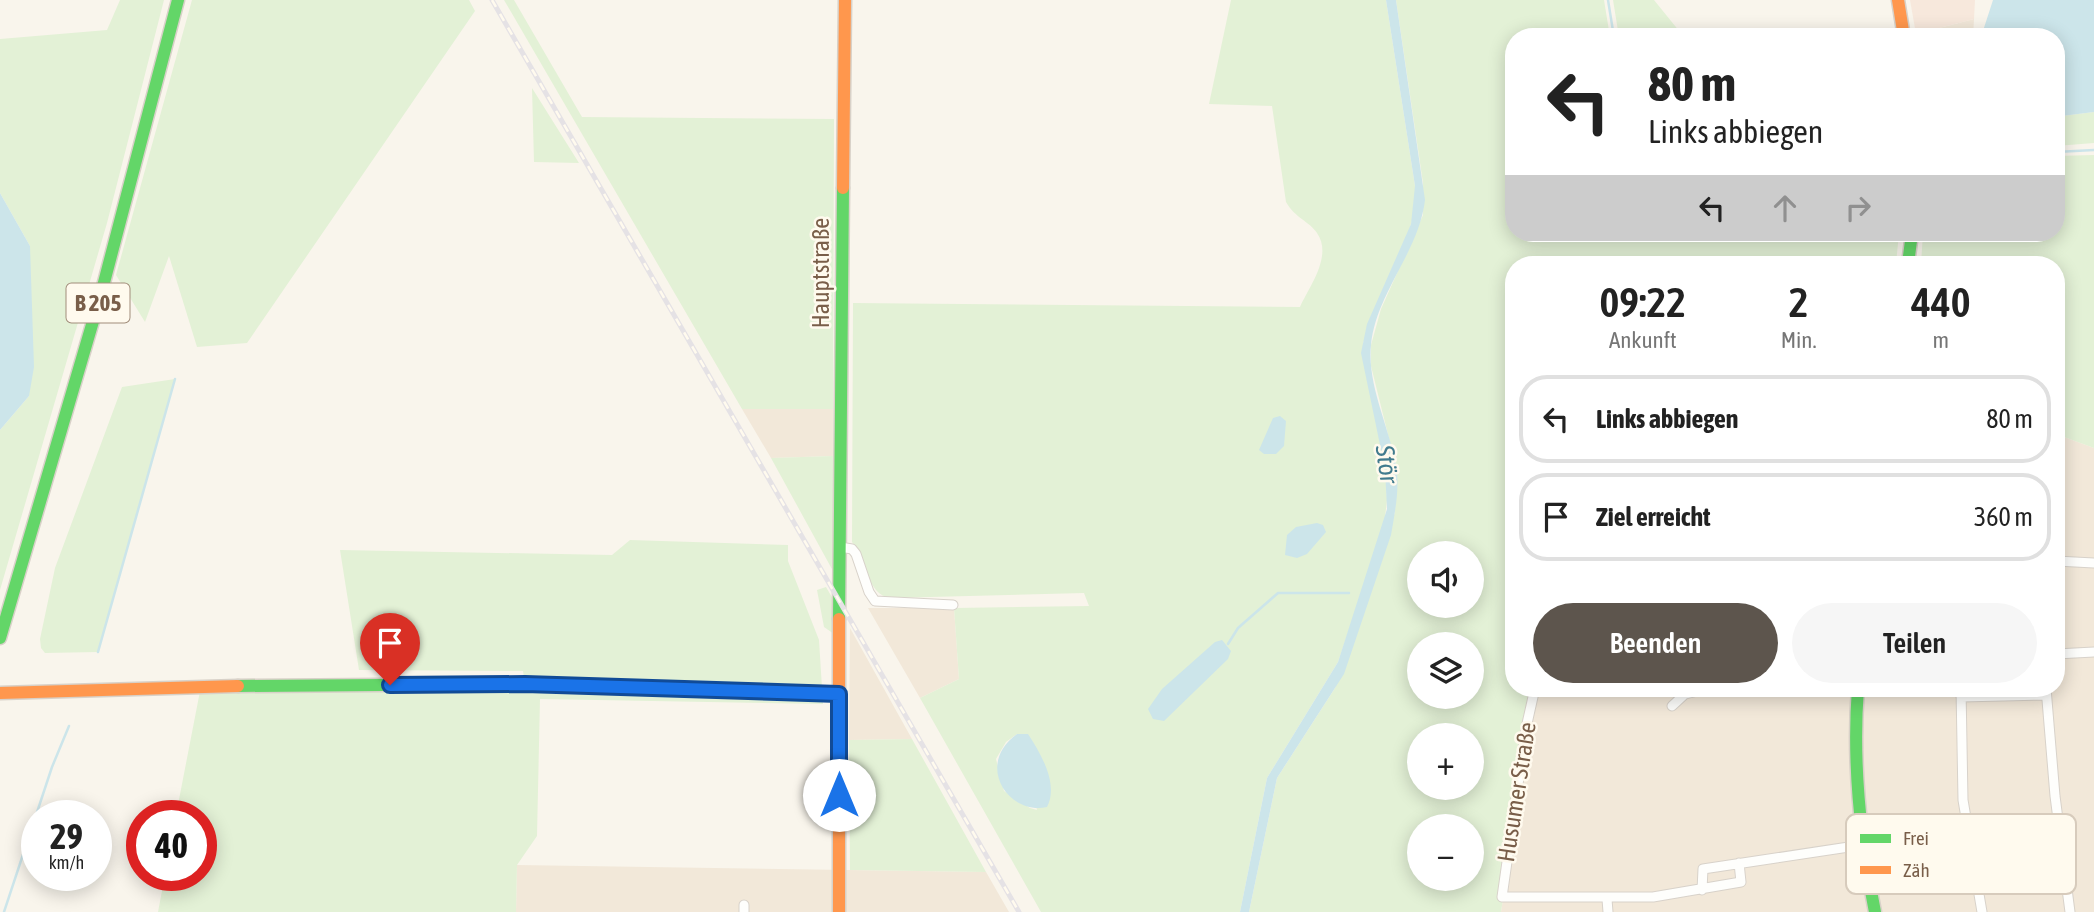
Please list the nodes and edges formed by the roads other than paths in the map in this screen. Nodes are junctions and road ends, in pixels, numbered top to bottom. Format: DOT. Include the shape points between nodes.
graph roads {
  1 [pos="178,0"];
  2 [pos="845,0"];
  3 [pos="1898,0"];
  4 [pos="1903,28"];
  5 [pos="840,547"];
  6 [pos="2065,561"];
  7 [pos="2094,563"];
  8 [pos="953,605"];
  9 [pos="0,638"];
  10 [pos="2094,652"];
  11 [pos="2065,654"];
  12 [pos="3,693"];
  13 [pos="839,694"];
  14 [pos="1533,697"];
  15 [pos="1682,697"];
  16 [pos="1857,697"];
  17 [pos="1961,697"];
  18 [pos="2047,697"];
  19 [pos="1672,706"];
  20 [pos="1858,814"];
  21 [pos="1965,814"];
  22 [pos="2057,814"];
  23 [pos="1846,847"];
  24 [pos="1739,863"];
  25 [pos="1702,890"];
  26 [pos="1872,894"];
  27 [pos="1979,894"];
  28 [pos="2068,894"];
  29 [pos="1607,899"];
  30 [pos="839,912"];
  31 [pos="1608,912"];
  32 [pos="1875,912"];
  33 [pos="1982,912"];
  34 [pos="2070,912"];
  1 -- 9 [label="main road, B 205" via="125,205"];
  2 -- 5 [label="main road, Hauptstraße"];
  3 -- 4 [label="main road"];
  5 -- 8 [label="street" via="856,554 875,601"];
  5 -- 13 [label="main road, Hauptstraße"];
  6 -- 7 [label="street"];
  10 -- 11 [label="street"];
  12 -- 13 [label="main road" via="161,686 525,684"];
  13 -- 30 [label="main road, Hauptstraße"];
  14 -- 29 [label="street, Husumer Straße" via="1502,897"];
  15 -- 19 [label="street"];
  16 -- 20 [label="main road" via="1854,775"];
  17 -- 21 [label="street"];
  18 -- 22 [label="street"];
  23 -- 24 [label="street"];
  24 -- 25 [label="street" via="1703,869"];
  24 -- 25 [label="street" via="1741,882"];
  25 -- 29 [label="street"];
  26 -- 32 [label="main road"];
  27 -- 33 [label="street"];
  28 -- 34 [label="street"];
  29 -- 31 [label="street"];
}
